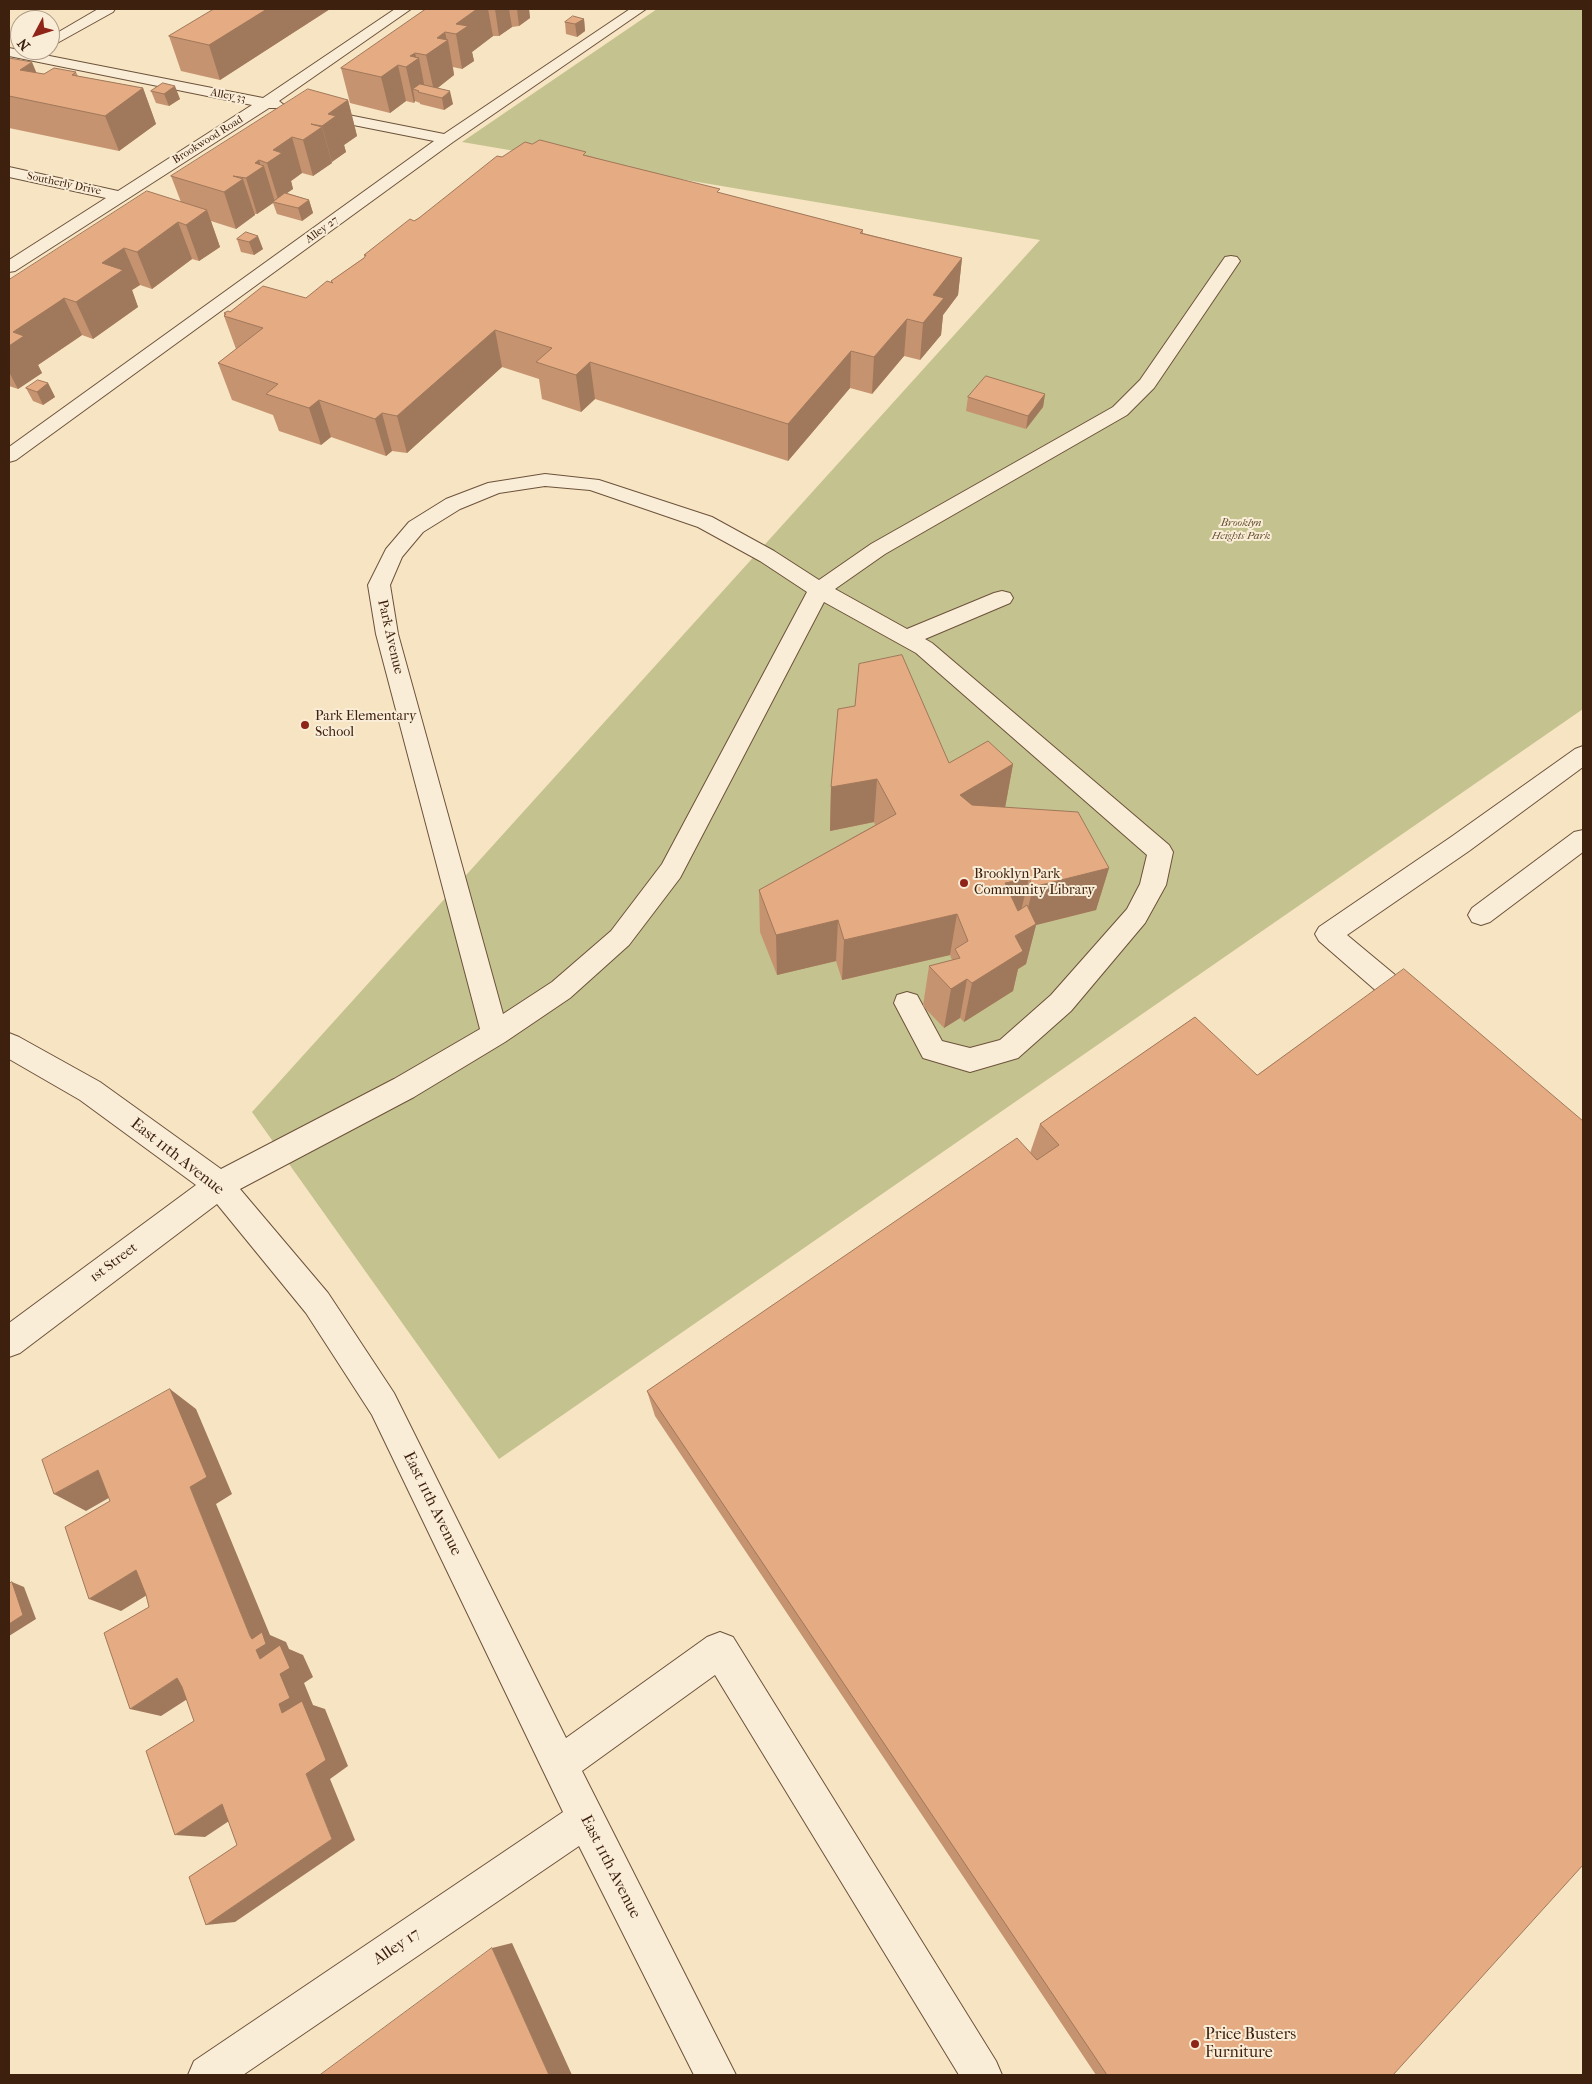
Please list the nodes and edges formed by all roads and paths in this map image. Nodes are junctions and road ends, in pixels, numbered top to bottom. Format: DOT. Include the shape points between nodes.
graph roads {
  1 [pos="108,9"];
  2 [pos="404,9"];
  3 [pos="639,9"];
  4 [pos="60,37"];
  5 [pos="53,60"];
  6 [pos="56,61"];
  7 [pos="40,70"];
  8 [pos="266,103"];
  9 [pos="286,107"];
  10 [pos="305,111"];
  11 [pos="447,139"];
  12 [pos="9,172"];
  13 [pos="120,196"];
  14 [pos="1231,261"];
  15 [pos="9,267"];
  16 [pos="9,456"];
  17 [pos="819,590"];
  18 [pos="1002,598"];
  19 [pos="906,638"];
  20 [pos="1583,755"];
  21 [pos="1583,839"];
  22 [pos="1481,915"];
  23 [pos="908,1003"];
  24 [pos="1434,1024"];
  25 [pos="495,1034"];
  26 [pos="9,1045"];
  27 [pos="219,1185"];
  28 [pos="9,1342"];
  29 [pos="560,1764"];
  30 [pos="586,1819"];
  31 [pos="208,2075"];
  32 [pos="716,2075"];
  33 [pos="982,2075"];
  1 -- 4 [label="street"];
  2 -- 8 [label="street, Brookwood Road"];
  3 -- 11 [label="street, Alley 27"];
  5 -- 6 [label="street, Alley 33"];
  6 -- 7 [label="street"];
  6 -- 8 [label="street, Alley 33"];
  8 -- 9 [label="street, Alley 33"];
  8 -- 13 [label="street, Brookwood Road"];
  10 -- 11 [label="street"];
  11 -- 16 [label="street, Alley 27"];
  12 -- 13 [label="street, Southerly Drive"];
  13 -- 15 [label="street, Brookwood Road"];
  14 -- 17 [label="street" via="1147,384 1120,411 878,549"];
  17 -- 19 [label="street, Park Avenue"];
  17 -- 25 [label="street, 1st Street" via="671,871 620,938 561,990"];
  17 -- 25 [label="street, Park Avenue" via="767,556 705,522 592,484 545,480 495,487 453,504 416,527 393,554 379,585 387,634"];
  18 -- 19 [label="street"];
  19 -- 23 [label="street, Park Avenue" via="924,648 1160,852 1153,885 1136,916 1061,1003 1008,1050 970,1060 933,1050"];
  20 -- 24 [label="street" via="1328,934"];
  21 -- 22 [label="street"];
  25 -- 27 [label="street, 1st Street" via="404,1088"];
  26 -- 27 [label="street, East 11th Avenue" via="90,1092"];
  27 -- 28 [label="street, 1st Street"];
  27 -- 29 [label="street, East 11th Avenue" via="317,1303 383,1404"];
  29 -- 30 [label="street, East 11th Avenue"];
  29 -- 33 [label="street" via="720,1650"];
  30 -- 31 [label="street, Alley 17"];
  30 -- 32 [label="street, East 11th Avenue"];
}
